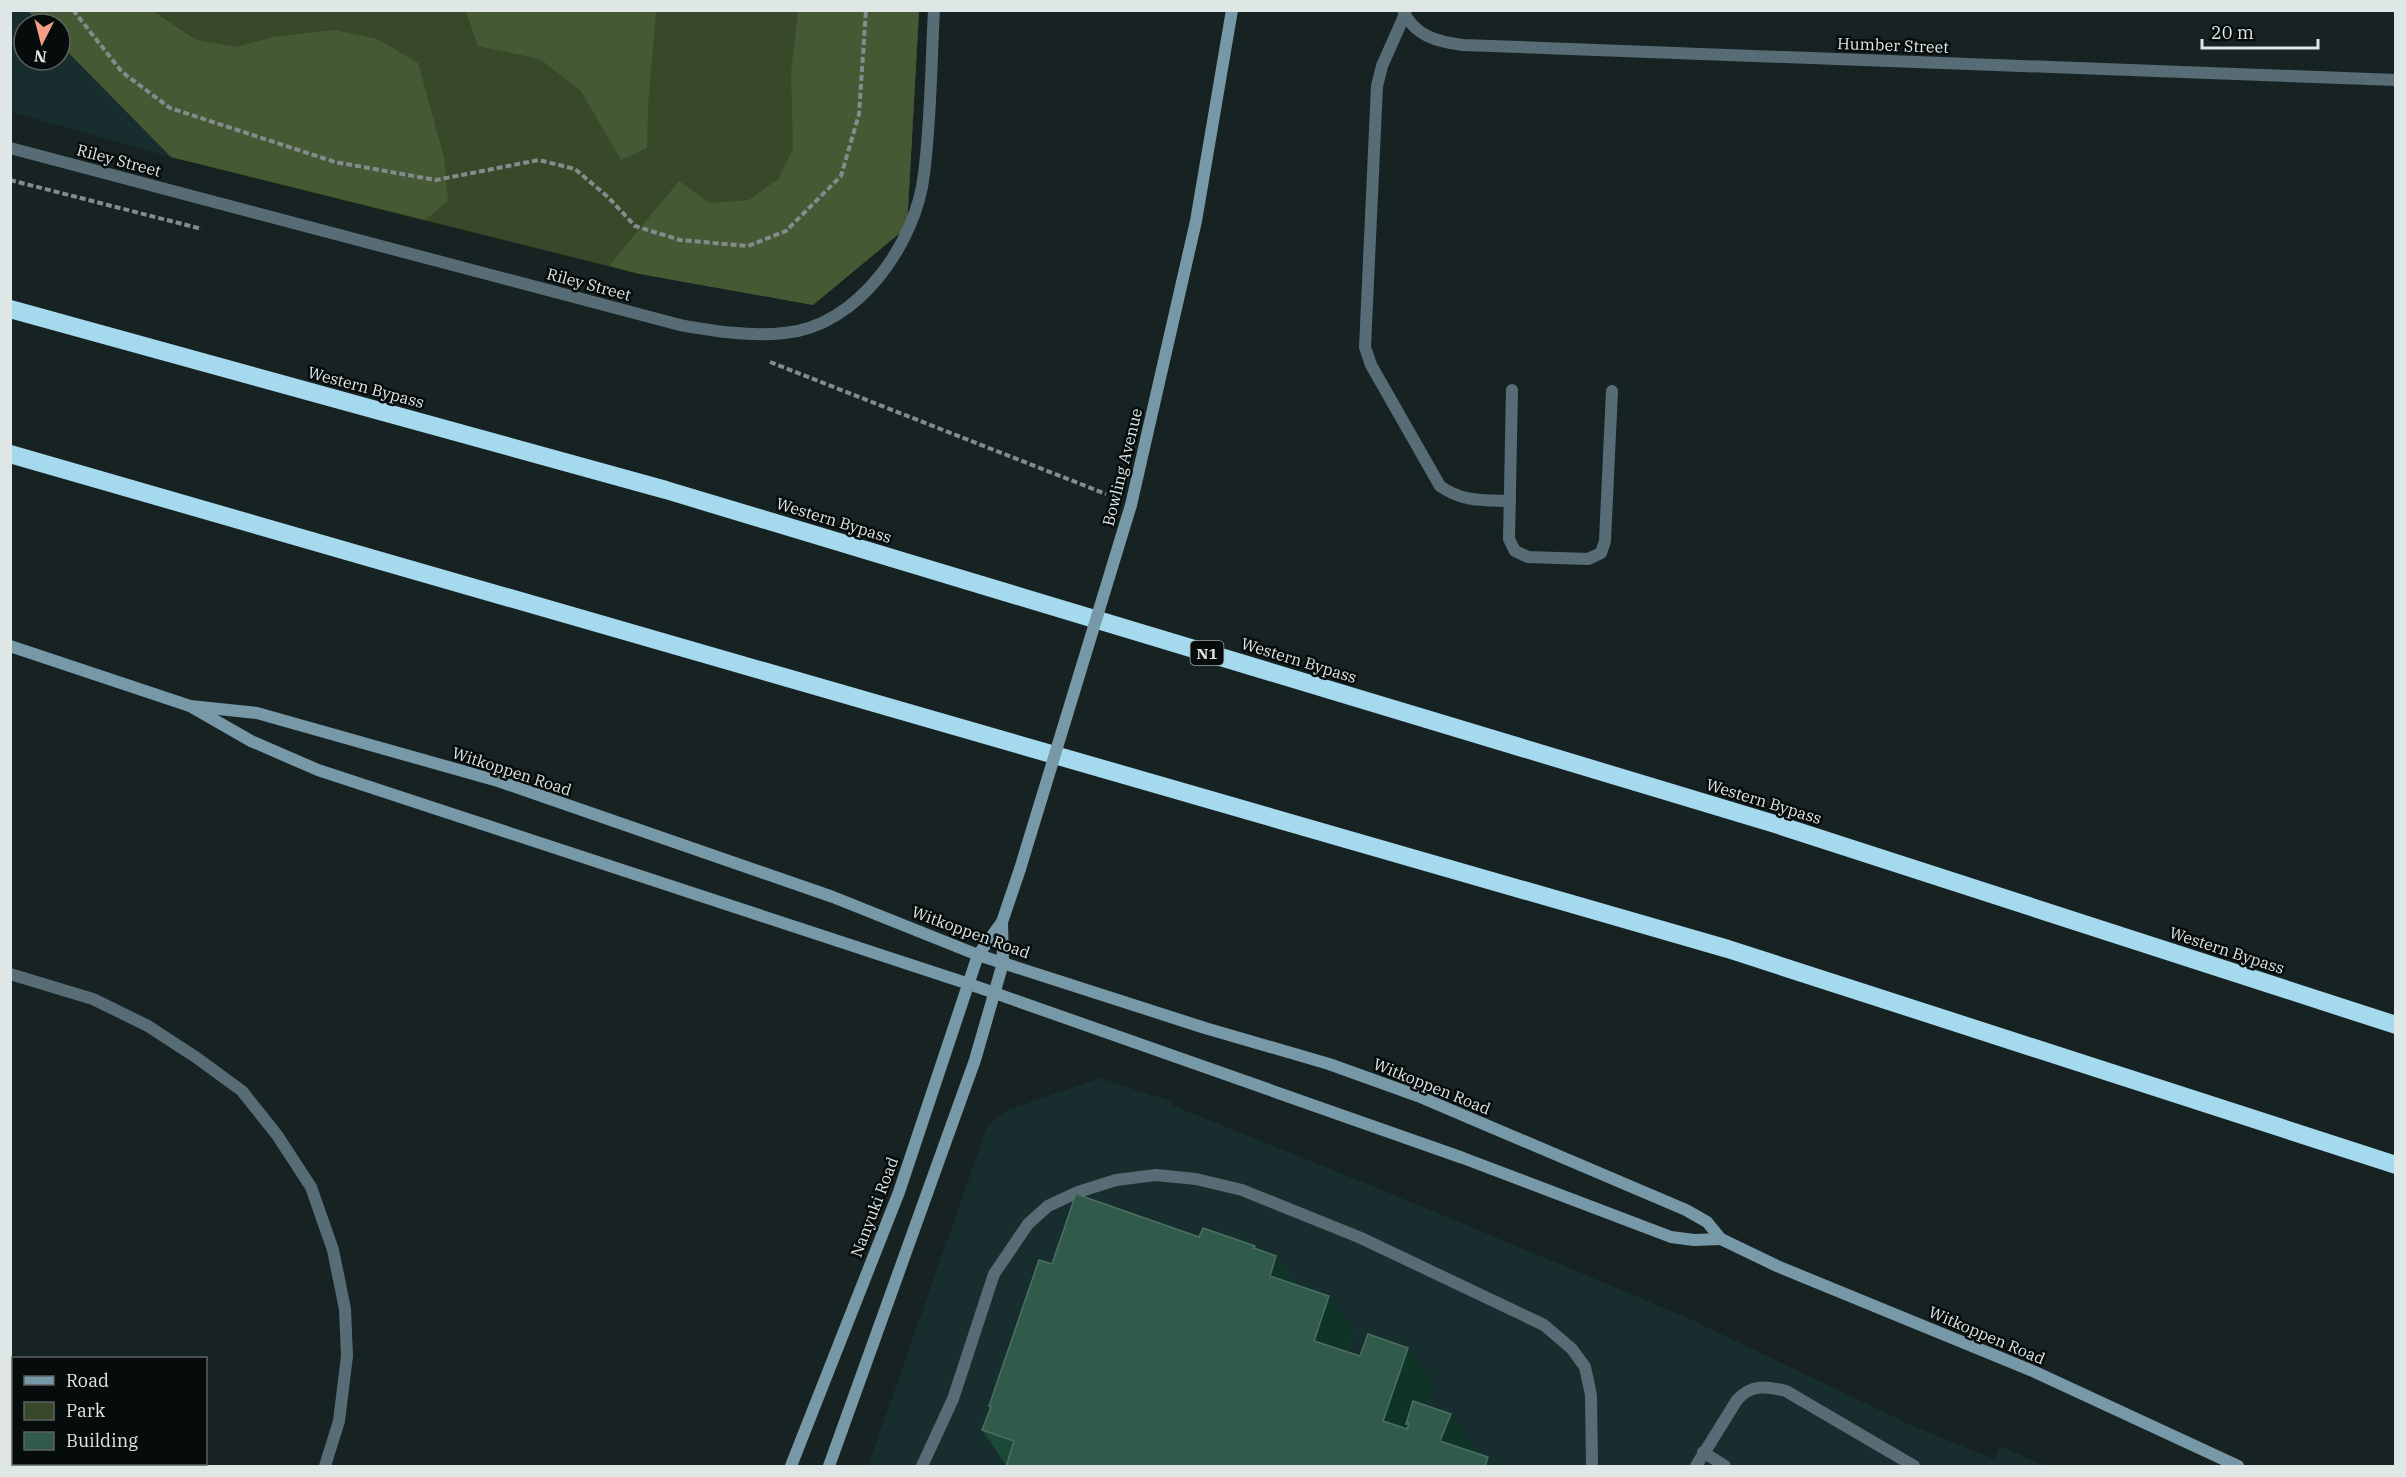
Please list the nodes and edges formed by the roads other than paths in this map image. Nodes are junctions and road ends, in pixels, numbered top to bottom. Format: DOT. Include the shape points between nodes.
graph roads {
  1 [pos="934,10"];
  2 [pos="1232,10"];
  3 [pos="1404,12"];
  4 [pos="2396,80"];
  5 [pos="10,148"];
  6 [pos="10,309"];
  7 [pos="1512,390"];
  8 [pos="1612,391"];
  9 [pos="10,454"];
  10 [pos="1510,501"];
  11 [pos="10,646"];
  12 [pos="190,706"];
  13 [pos="1002,922"];
  14 [pos="978,955"];
  15 [pos="1003,963"];
  16 [pos="10,974"];
  17 [pos="969,984"];
  18 [pos="995,993"];
  19 [pos="2396,1025"];
  20 [pos="2396,1165"];
  21 [pos="1721,1239"];
  22 [pos="1703,1452"];
  23 [pos="325,1467"];
  24 [pos="791,1467"];
  25 [pos="829,1467"];
  26 [pos="922,1467"];
  27 [pos="1592,1467"];
  28 [pos="1696,1467"];
  29 [pos="1725,1467"];
  30 [pos="1914,1467"];
  31 [pos="2238,1467"];
  1 -- 5 [label="street, Riley Street" via="924,175 916,212 904,239 889,265 842,312 814,326 786,333 749,335 680,325"];
  2 -- 13 [label="main road, Bowling Avenue, bridge" via="1196,220 1131,505"];
  3 -- 4 [label="street, Humber Street" via="1413,28 1427,37 1463,45"];
  3 -- 10 [label="street" via="1377,86 1365,347 1371,365 1440,486 1471,499"];
  6 -- 19 [label="highway, Western Bypass / N1" via="666,490 1775,824"];
  7 -- 10 [label="street"];
  8 -- 10 [label="street" via="1605,541 1601,553 1588,559 1528,557 1515,550 1509,539"];
  9 -- 20 [label="highway" via="1728,948"];
  11 -- 12 [label="main road, Witkoppen Road"];
  12 -- 14 [label="main road, Witkoppen Road" via="257,713 498,781 833,897"];
  12 -- 17 [label="main road, Witkoppen Road" via="251,741 318,770"];
  13 -- 14 [label="main road, Bowling Avenue"];
  13 -- 15 [label="main road, Bowling Avenue"];
  14 -- 15 [label="main road, Witkoppen Road"];
  14 -- 17 [label="main road, Nanyuki Road"];
  15 -- 18 [label="main road"];
  15 -- 21 [label="main road, Witkoppen Road" via="1418,1096 1686,1210 1707,1222"];
  16 -- 23 [label="street" via="93,999 148,1026 197,1058 242,1091 311,1187 333,1251 345,1310 347,1356 339,1421"];
  17 -- 18 [label="main road, Witkoppen Road"];
  17 -- 24 [label="main road, Nanyuki Road" via="899,1192"];
  18 -- 21 [label="main road, Witkoppen Road" via="1452,1154 1671,1237"];
  18 -- 25 [label="main road" via="944,1151"];
  21 -- 31 [label="main road, Witkoppen Road" via="1777,1266 2035,1372"];
  22 -- 28 [label="street"];
  22 -- 29 [label="street"];
  22 -- 30 [label="street" via="1744,1392 1764,1387 1786,1391"];
  26 -- 27 [label="street" via="953,1398 994,1274 1028,1224 1048,1206 1078,1192 1116,1180 1156,1175 1242,1190 1360,1238 1544,1325 1572,1349 1585,1367 1591,1395"];
}
